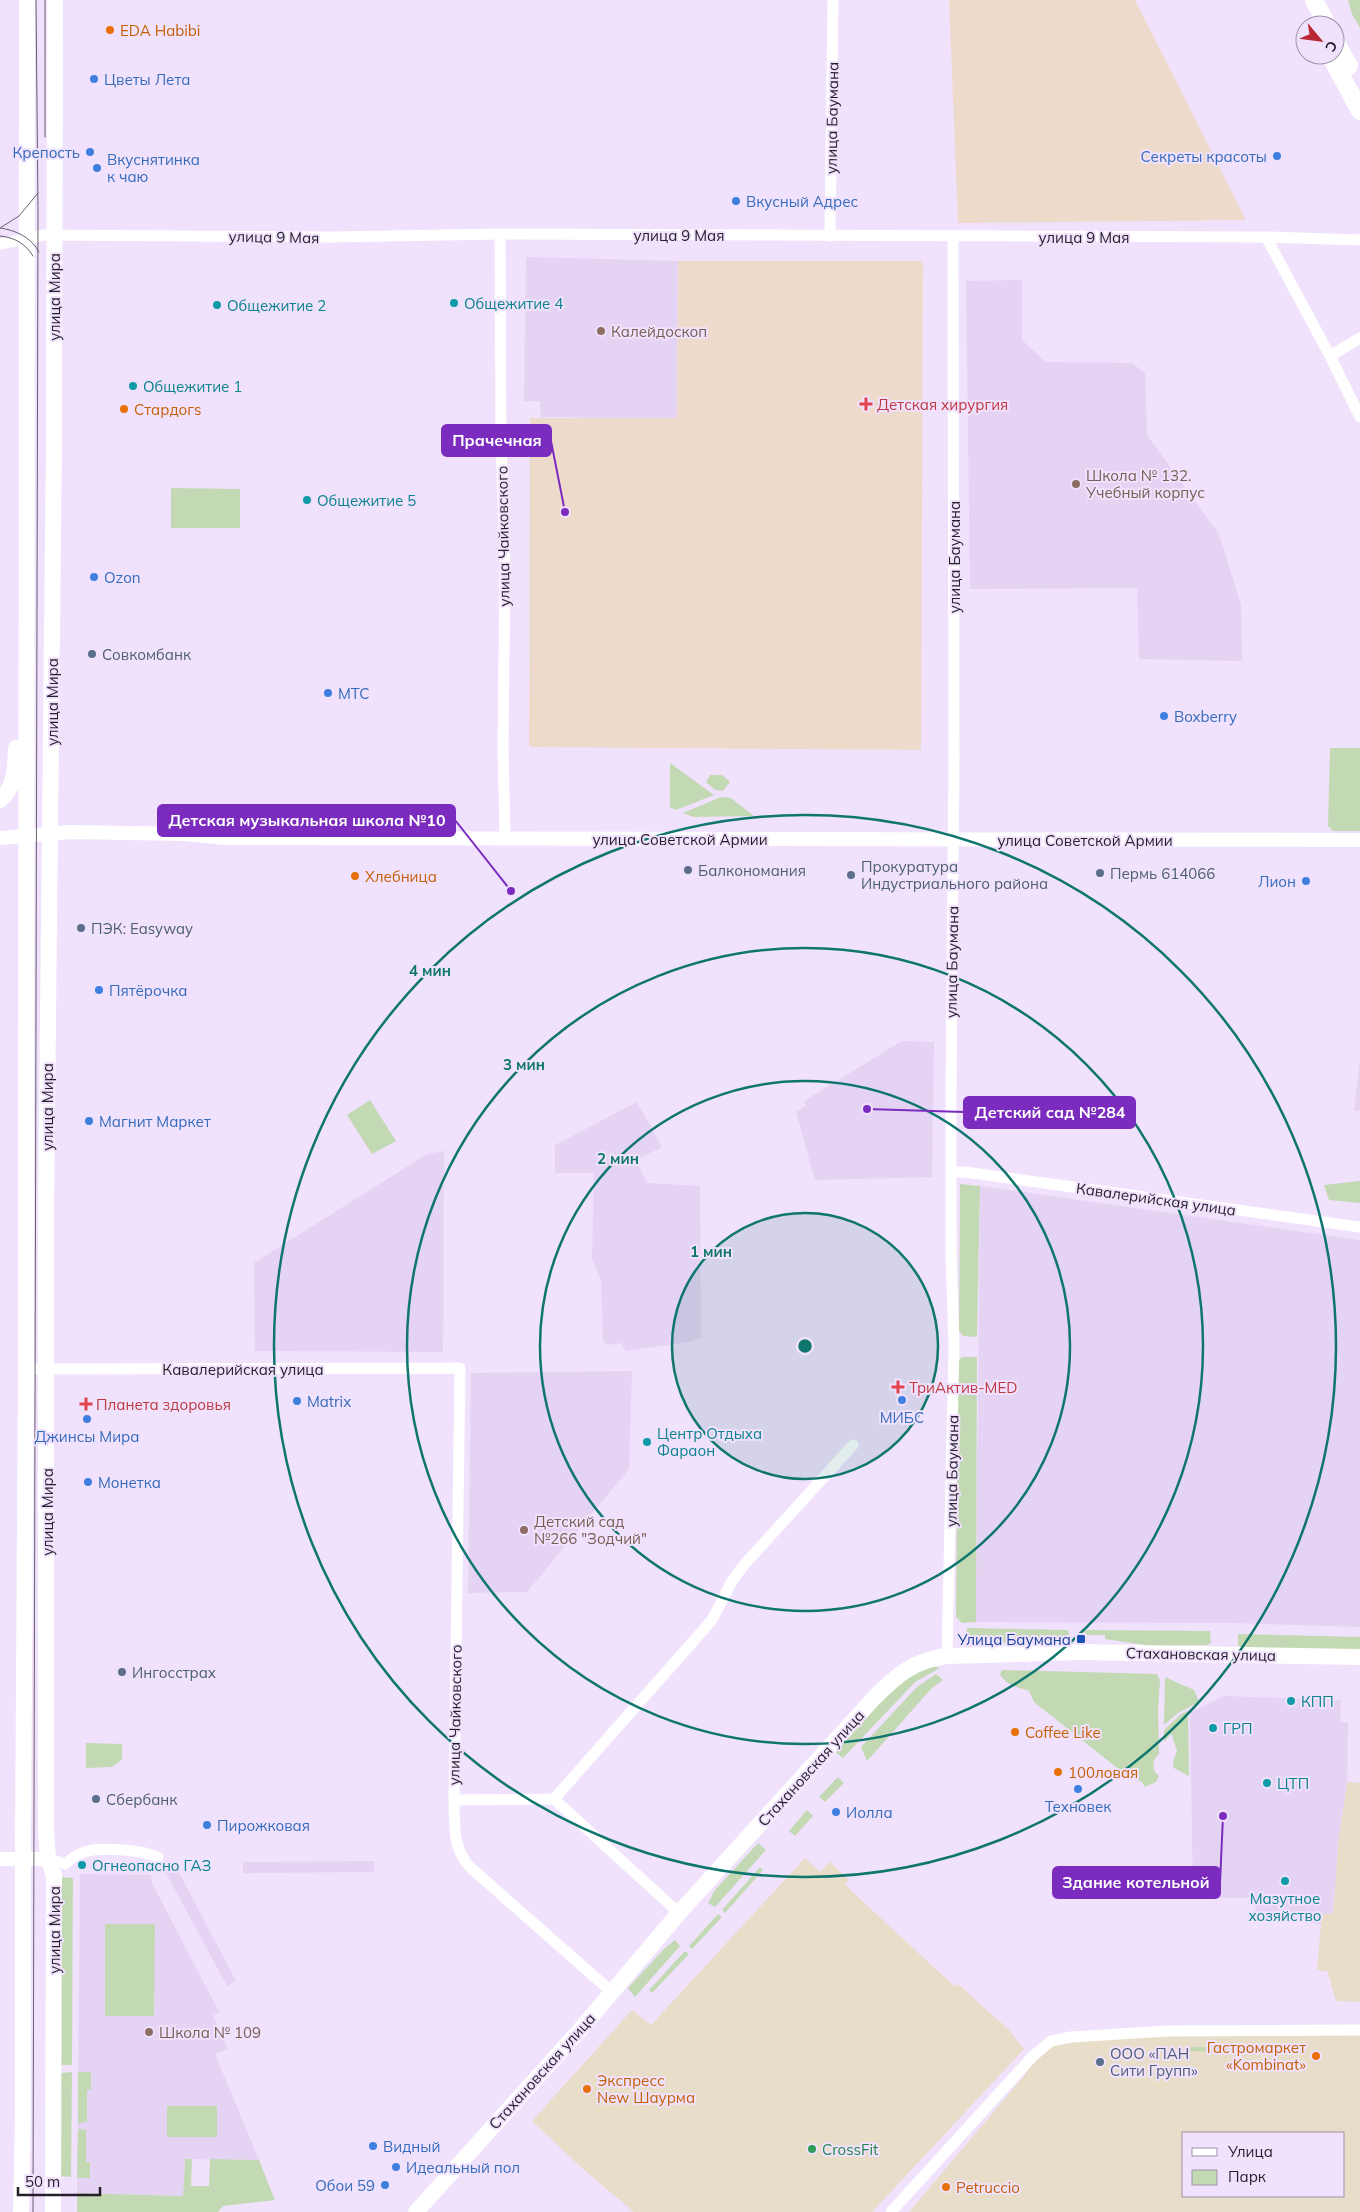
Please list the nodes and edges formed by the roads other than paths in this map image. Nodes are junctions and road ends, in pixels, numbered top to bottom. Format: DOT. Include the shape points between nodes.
graph roads {
  1 [pos="27,0"];
  2 [pos="55,0"];
  3 [pos="832,0"];
  4 [pos="1301,0"];
  5 [pos="1314,0"];
  6 [pos="1308,15"];
  7 [pos="1322,15"];
  8 [pos="1345,59"];
  9 [pos="1335,65"];
  10 [pos="1360,86"];
  11 [pos="1360,111"];
  12 [pos="500,234"];
  13 [pos="54,235"];
  14 [pos="830,236"];
  15 [pos="953,237"];
  16 [pos="1266,237"];
  17 [pos="28,238"];
  18 [pos="1360,240"];
  19 [pos="0,244"];
  20 [pos="1360,338"];
  21 [pos="1330,356"];
  22 [pos="1360,417"];
  23 [pos="27,707"];
  24 [pos="0,800"];
  25 [pos="49,834"];
  26 [pos="26,837"];
  27 [pos="0,838"];
  28 [pos="505,838"];
  29 [pos="953,838"];
  30 [pos="1360,840"];
  31 [pos="952,1172"];
  32 [pos="1360,1227"];
  33 [pos="460,1368"];
  34 [pos="26,1369"];
  35 [pos="47,1369"];
  36 [pos="853,1445"];
  37 [pos="947,1656"];
  38 [pos="1360,1657"];
  39 [pos="554,1799"];
  40 [pos="454,1800"];
  41 [pos="158,1857"];
  42 [pos="0,1859"];
  43 [pos="23,1859"];
  44 [pos="48,1859"];
  45 [pos="679,1913"];
  46 [pos="613,1993"];
  47 [pos="1360,2030"];
  48 [pos="21,2212"];
  49 [pos="53,2212"];
  50 [pos="416,2212"];
  51 [pos="890,2212"];
  1 -- 17 [label="main road, улица Мира"];
  2 -- 13 [label="main road, улица Мира"];
  3 -- 14 [label="street, улица Баумана"];
  4 -- 6 [label="main road"];
  5 -- 7 [label="main road"];
  8 -- 10 [label="main road"];
  9 -- 11 [label="main road"];
  12 -- 13 [label="street, улица 9 Мая" via="333,237"];
  12 -- 14 [label="street, улица 9 Мая"];
  12 -- 28 [label="street, улица Чайковского"];
  13 -- 17 [label="street, улица 9 Мая"];
  13 -- 25 [label="main road, улица Мира"];
  14 -- 15 [label="street, улица 9 Мая"];
  15 -- 16 [label="street, улица 9 Мая"];
  15 -- 29 [label="street, улица Баумана"];
  16 -- 18 [label="street, улица 9 Мая"];
  16 -- 21 [label="street"];
  17 -- 19 [label="street, улица 9 Мая"];
  17 -- 23 [label="main road, улица Мира"];
  20 -- 21 [label="street"];
  21 -- 22 [label="street"];
  23 -- 24 [label="main road" via="16,734 14,782"];
  23 -- 26 [label="main road, улица Мира"];
  25 -- 26 [label="street, улица Советской Армии"];
  25 -- 28 [label="street, улица Советской Армии"];
  25 -- 35 [label="main road, улица Мира"];
  26 -- 27 [label="street, улица Советской Армии"];
  26 -- 34 [label="main road, улица Мира"];
  28 -- 29 [label="street, улица Советской Армии"];
  29 -- 30 [label="street, улица Советской Армии"];
  29 -- 31 [label="street, улица Баумана"];
  31 -- 32 [label="street, Кавалерийская улица"];
  31 -- 37 [label="street, улица Баумана" via="954,1346"];
  33 -- 35 [label="street, Кавалерийская улица"];
  33 -- 40 [label="street, улица Чайковского"];
  34 -- 35 [label="street, Кавалерийская улица"];
  34 -- 43 [label="main road, улица Мира"];
  35 -- 44 [label="main road, улица Мира"];
  36 -- 39 [label="street" via="743,1566 712,1620"];
  37 -- 38 [label="main road, Стахановская улица" via="1082,1652"];
  37 -- 45 [label="main road, Стахановская улица" via="929,1658 914,1665 874,1698"];
  39 -- 40 [label="street"];
  39 -- 45 [label="street"];
  40 -- 46 [label="street, улица Чайковского" via="456,1845 467,1863"];
  41 -- 44 [label="street" via="138,1852 92,1851 81,1853 65,1864"];
  42 -- 43 [label="street"];
  43 -- 44 [label="street"];
  43 -- 48 [label="main road, улица Мира"];
  44 -- 49 [label="main road, улица Мира" via="54,1875"];
  45 -- 46 [label="main road, Стахановская улица"];
  46 -- 50 [label="main road, Стахановская улица"];
  47 -- 51 [label="street" via="1168,2031 1051,2041 1033,2056"];
}
